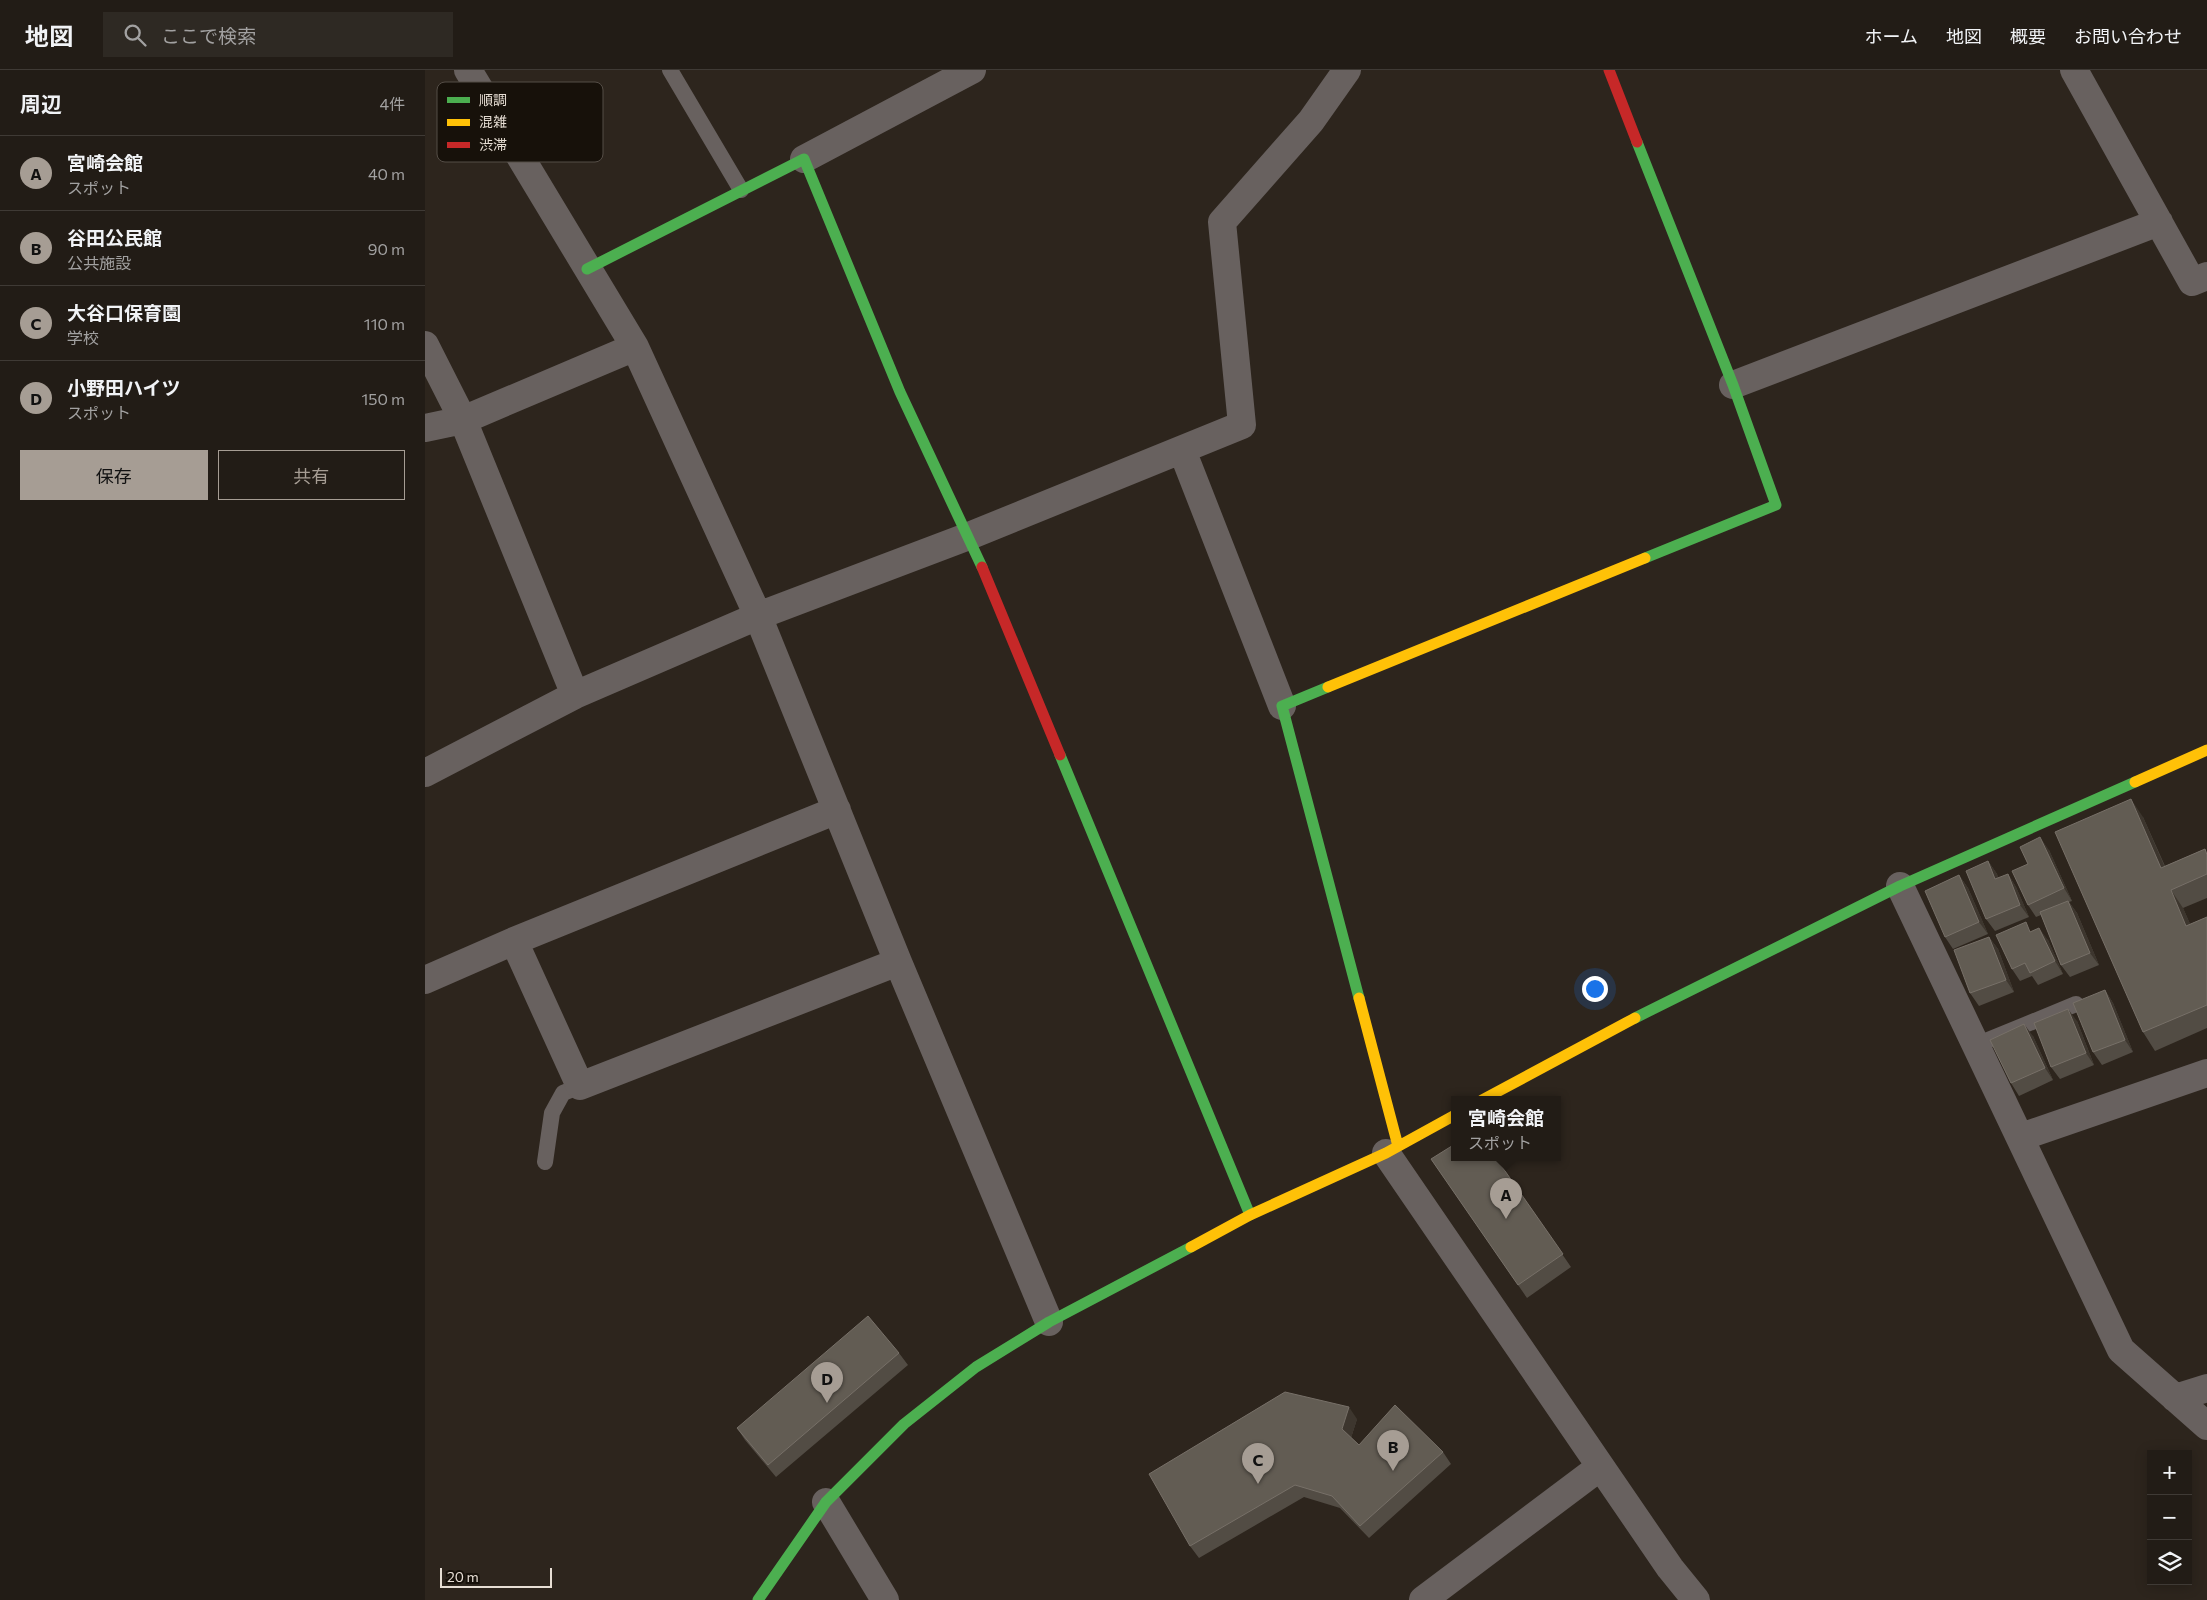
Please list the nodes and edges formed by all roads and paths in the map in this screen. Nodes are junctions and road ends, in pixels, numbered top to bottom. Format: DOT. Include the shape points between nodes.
graph roads {
  1 [pos="469,70"];
  2 [pos="670,70"];
  3 [pos="972,70"];
  4 [pos="1347,70"];
  5 [pos="1609,70"];
  6 [pos="2074,70"];
  7 [pos="476,82"];
  8 [pos="804,159"];
  9 [pos="524,162"];
  10 [pos="741,190"];
  11 [pos="2159,222"];
  12 [pos="587,269"];
  13 [pos="2207,276"];
  14 [pos="425,345"];
  15 [pos="635,347"];
  16 [pos="1733,385"];
  17 [pos="463,420"];
  18 [pos="425,428"];
  19 [pos="1182,450"];
  20 [pos="969,536"];
  21 [pos="758,616"];
  22 [pos="575,695"];
  23 [pos="1281,706"];
  24 [pos="2207,750"];
  25 [pos="425,773"];
  26 [pos="837,810"];
  27 [pos="1900,886"];
  28 [pos="515,941"];
  29 [pos="898,962"];
  30 [pos="425,980"];
  31 [pos="2076,1004"];
  32 [pos="1977,1045"];
  33 [pos="2207,1072"];
  34 [pos="580,1086"];
  35 [pos="1489,1096"];
  36 [pos="1451,1117"];
  37 [pos="2021,1137"];
  38 [pos="1392,1150"];
  39 [pos="545,1162"];
  40 [pos="1250,1214"];
  41 [pos="1049,1322"];
  42 [pos="2207,1388"];
  43 [pos="2175,1398"];
  44 [pos="2207,1426"];
  45 [pos="1600,1467"];
  46 [pos="826,1502"];
  47 [pos="758,1600"];
  48 [pos="885,1600"];
  49 [pos="1423,1600"];
  50 [pos="1696,1600"];
  1 -- 7 [label="street"];
  2 -- 10 [label="lane"];
  3 -- 8 [label="street"];
  4 -- 19 [label="street" via="1311,121 1222,222 1242,425"];
  5 -- 16 [label="street"];
  6 -- 11 [label="street"];
  8 -- 10 [label="street"];
  8 -- 20 [label="street" via="900,392"];
  9 -- 12 [label="street"];
  10 -- 12 [label="street"];
  11 -- 13 [label="street" via="2192,282"];
  11 -- 16 [label="street"];
  12 -- 15 [label="street"];
  14 -- 17 [label="street"];
  15 -- 17 [label="street"];
  15 -- 21 [label="street"];
  16 -- 23 [label="street" via="1776,505"];
  17 -- 18 [label="street"];
  17 -- 22 [label="street"];
  19 -- 20 [label="street"];
  19 -- 23 [label="street"];
  20 -- 21 [label="street"];
  20 -- 40 [label="street"];
  21 -- 22 [label="street"];
  21 -- 26 [label="street"];
  22 -- 25 [label="street"];
  23 -- 38 [label="street"];
  24 -- 27 [label="street"];
  26 -- 28 [label="street"];
  26 -- 29 [label="street"];
  27 -- 32 [label="street"];
  27 -- 35 [label="street" via="1614,1028"];
  28 -- 30 [label="street"];
  28 -- 34 [label="street"];
  29 -- 34 [label="street"];
  29 -- 41 [label="street"];
  31 -- 32 [label="lane"];
  32 -- 37 [label="street"];
  33 -- 37 [label="street"];
  34 -- 39 [label="lane" via="563,1093 552,1112"];
  36 -- 38 [label="street"];
  37 -- 43 [label="street" via="2121,1350"];
  38 -- 40 [label="street"];
  38 -- 45 [label="street"];
  40 -- 41 [label="street"];
  41 -- 46 [label="street" via="976,1367 904,1424"];
  42 -- 43 [label="street"];
  43 -- 44 [label="street"];
  45 -- 49 [label="street"];
  45 -- 50 [label="street"];
  46 -- 47 [label="street"];
  46 -- 48 [label="street"];
}
